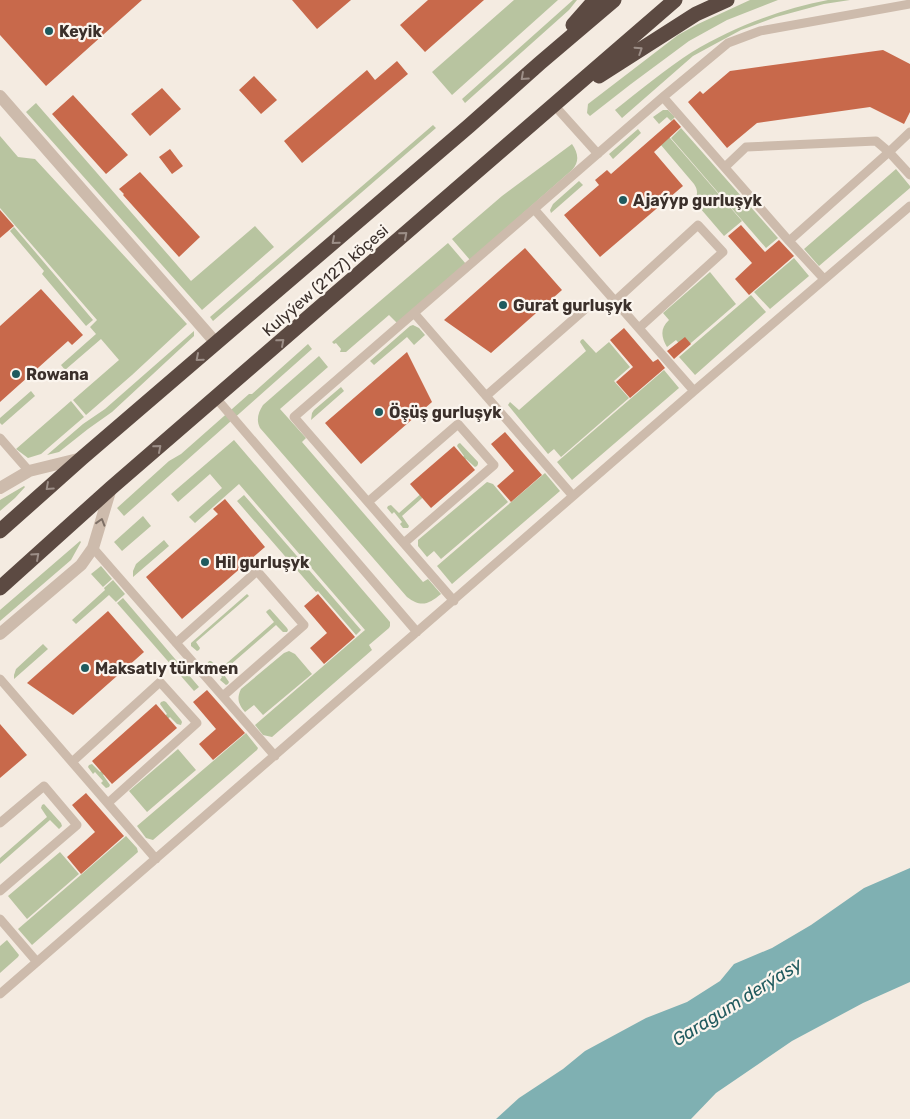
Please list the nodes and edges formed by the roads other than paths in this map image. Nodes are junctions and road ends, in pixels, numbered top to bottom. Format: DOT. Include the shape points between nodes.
graph roads {
  1 [pos="595,0"];
  2 [pos="614,0"];
  3 [pos="675,0"];
  4 [pos="727,0"];
  5 [pos="910,4"];
  6 [pos="540,63"];
  7 [pos="0,96"];
  8 [pos="663,97"];
  9 [pos="554,105"];
  10 [pos="910,132"];
  11 [pos="889,152"];
  12 [pos="598,154"];
  13 [pos="725,167"];
  14 [pos="910,175"];
  15 [pos="910,206"];
  16 [pos="534,209"];
  17 [pos="789,241"];
  18 [pos="824,279"];
  19 [pos="615,301"];
  20 [pos="584,310"];
  21 [pos="414,313"];
  22 [pos="639,328"];
  23 [pos="216,343"];
  24 [pos="694,391"];
  25 [pos="486,396"];
  26 [pos="216,398"];
  27 [pos="0,438"];
  28 [pos="82,458"];
  29 [pos="28,471"];
  30 [pos="0,488"];
  31 [pos="111,488"];
  32 [pos="573,496"];
  33 [pos="368,502"];
  34 [pos="0,531"];
  35 [pos="404,543"];
  36 [pos="93,548"];
  37 [pos="0,588"];
  38 [pos="454,601"];
  39 [pos="417,632"];
  40 [pos="0,634"];
  41 [pos="176,643"];
  42 [pos="0,679"];
  43 [pos="223,696"];
  44 [pos="275,756"];
  45 [pos="72,762"];
  46 [pos="108,804"];
  47 [pos="0,823"];
  48 [pos="156,859"];
  49 [pos="0,891"];
  50 [pos="0,919"];
  51 [pos="37,962"];
  52 [pos="0,994"];
  1 -- 6 [label="highway"];
  2 -- 6 [label="highway, Kulyýew (2127) köçesi"];
  3 -- 9 [label="highway, Kulyýew (2127) köçesi"];
  9 -- 4 [label="highway, one-way" via="696,14"];
  5 -- 8 [label="lane" via="760,31 728,43"];
  6 -- 23 [label="highway, Kulyýew (2127) köçesi, one-way"];
  7 -- 23 [label="street"];
  8 -- 12 [label="lane"];
  8 -- 13 [label="lane"];
  9 -- 12 [label="lane"];
  26 -- 9 [label="highway, Kulyýew (2127) köçesi, one-way"];
  10 -- 11 [label="lane"];
  11 -- 13 [label="lane" via="876,141 746,147"];
  11 -- 14 [label="lane"];
  11 -- 17 [label="lane"];
  12 -- 16 [label="lane"];
  13 -- 17 [label="lane"];
  15 -- 18 [label="lane"];
  16 -- 19 [label="lane"];
  16 -- 21 [label="lane"];
  17 -- 18 [label="lane"];
  18 -- 24 [label="lane"];
  19 -- 22 [label="lane"];
  19 -- 22 [label="lane" via="698,225 723,252"];
  20 -- 25 [label="lane"];
  21 -- 25 [label="lane"];
  21 -- 33 [label="lane" via="294,417"];
  22 -- 24 [label="lane"];
  23 -- 28 [label="highway, Kulyýew (2127) köçesi, one-way"];
  24 -- 32 [label="lane"];
  25 -- 32 [label="lane"];
  31 -- 26 [label="highway, Kulyýew (2127) köçesi, one-way"];
  26 -- 39 [label="lane"];
  27 -- 29 [label="lane"];
  28 -- 29 [label="street"];
  28 -- 34 [label="highway, Kulyýew (2127) köçesi, one-way"];
  29 -- 30 [label="street"];
  36 -- 31 [label="street, one-way"];
  37 -- 31 [label="highway, Kulyýew (2127) köçesi, one-way"];
  32 -- 38 [label="lane"];
  33 -- 35 [label="lane"];
  33 -- 35 [label="lane" via="458,424 482,451 494,465"];
  35 -- 38 [label="lane"];
  36 -- 40 [label="street" via="80,565"];
  36 -- 41 [label="lane"];
  38 -- 39 [label="lane"];
  39 -- 44 [label="lane"];
  41 -- 43 [label="lane"];
  41 -- 43 [label="lane" via="257,571 304,625"];
  42 -- 45 [label="lane"];
  43 -- 44 [label="lane"];
  44 -- 48 [label="lane"];
  45 -- 46 [label="lane"];
  45 -- 46 [label="lane" via="160,682 197,723"];
  46 -- 48 [label="lane"];
  47 -- 49 [label="lane" via="44,786 77,825"];
  48 -- 51 [label="lane"];
  50 -- 51 [label="lane"];
  51 -- 52 [label="lane"];
}
